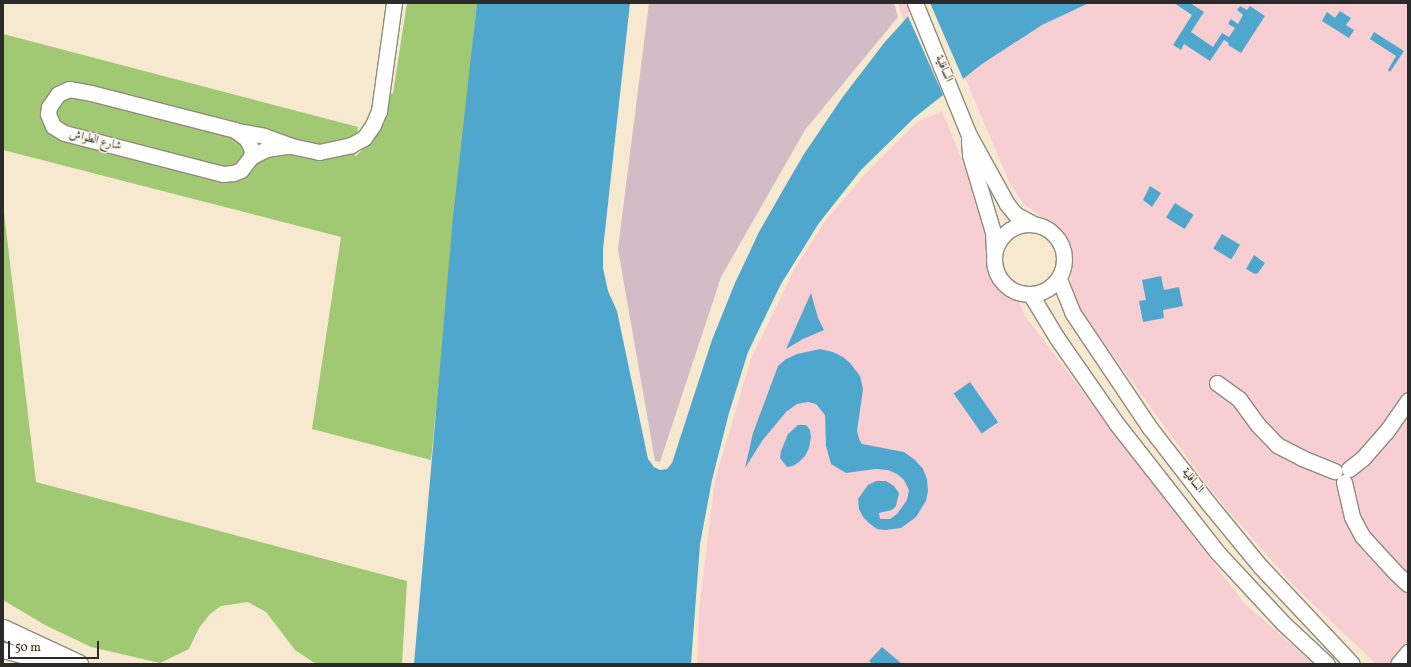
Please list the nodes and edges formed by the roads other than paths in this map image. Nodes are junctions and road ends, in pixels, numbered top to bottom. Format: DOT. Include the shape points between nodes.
graph roads {
  1 [pos="394,3"];
  2 [pos="915,3"];
  3 [pos="235,130"];
  4 [pos="969,135"];
  5 [pos="291,146"];
  6 [pos="251,157"];
  7 [pos="1033,224"];
  8 [pos="994,252"];
  9 [pos="1059,279"];
  10 [pos="1031,295"];
  11 [pos="1217,383"];
  12 [pos="1408,400"];
  13 [pos="1349,468"];
  14 [pos="1334,471"];
  15 [pos="1344,482"];
  16 [pos="1226,524"];
  17 [pos="1207,538"];
  18 [pos="1408,584"];
  19 [pos="3,629"];
  20 [pos="3,650"];
  21 [pos="1408,652"];
  22 [pos="55,664"];
  23 [pos="78,664"];
  24 [pos="1327,664"];
  25 [pos="1352,664"];
  26 [pos="1398,664"];
  1 -- 5 [label="street, شارع الطواش" via="379,111 364,138 336,150 319,152"];
  2 -- 4 [label="street, السافلية"];
  3 -- 5 [label="street, شارع الطواش" via="264,136"];
  3 -- 6 [label="street, شارع الطواش" via="247,139 252,150"];
  3 -- 6 [label="street, شارع الطواش" via="76,90 63,90 49,106 48,114 53,126 64,133 223,174 241,170"];
  4 -- 7 [label="street, السافلية" via="1006,204 1016,214"];
  4 -- 8 [label="street, السافلية" via="970,155 993,232"];
  5 -- 6 [label="street, شارع الطواش" via="270,148"];
  7 -- 8 [label="street" via="1023,224 1004,234"];
  7 -- 9 [label="street" via="1050,230 1061,244 1064,262"];
  8 -- 10 [label="street" via="995,270 999,279 1014,292"];
  9 -- 10 [label="street" via="1047,290"];
  9 -- 16 [label="street, السافلية" via="1072,312 1133,404"];
  10 -- 17 [label="street, السافلية" via="1057,338 1116,423"];
  11 -- 14 [label="street" via="1239,399 1257,424 1277,445"];
  12 -- 13 [label="street" via="1386,432 1363,458"];
  13 -- 14 [label="street" via="1342,465"];
  13 -- 15 [label="street" via="1351,475"];
  14 -- 15 [label="street" via="1334,478"];
  15 -- 18 [label="street" via="1352,517 1362,536"];
  16 -- 17 [label="street"];
  16 -- 25 [label="street, السافلية" via="1298,607"];
  17 -- 24 [label="street, السافلية" via="1283,623"];
  19 -- 23 [label="main road"];
  20 -- 22 [label="street"];
  21 -- 26 [label="street"];
}
